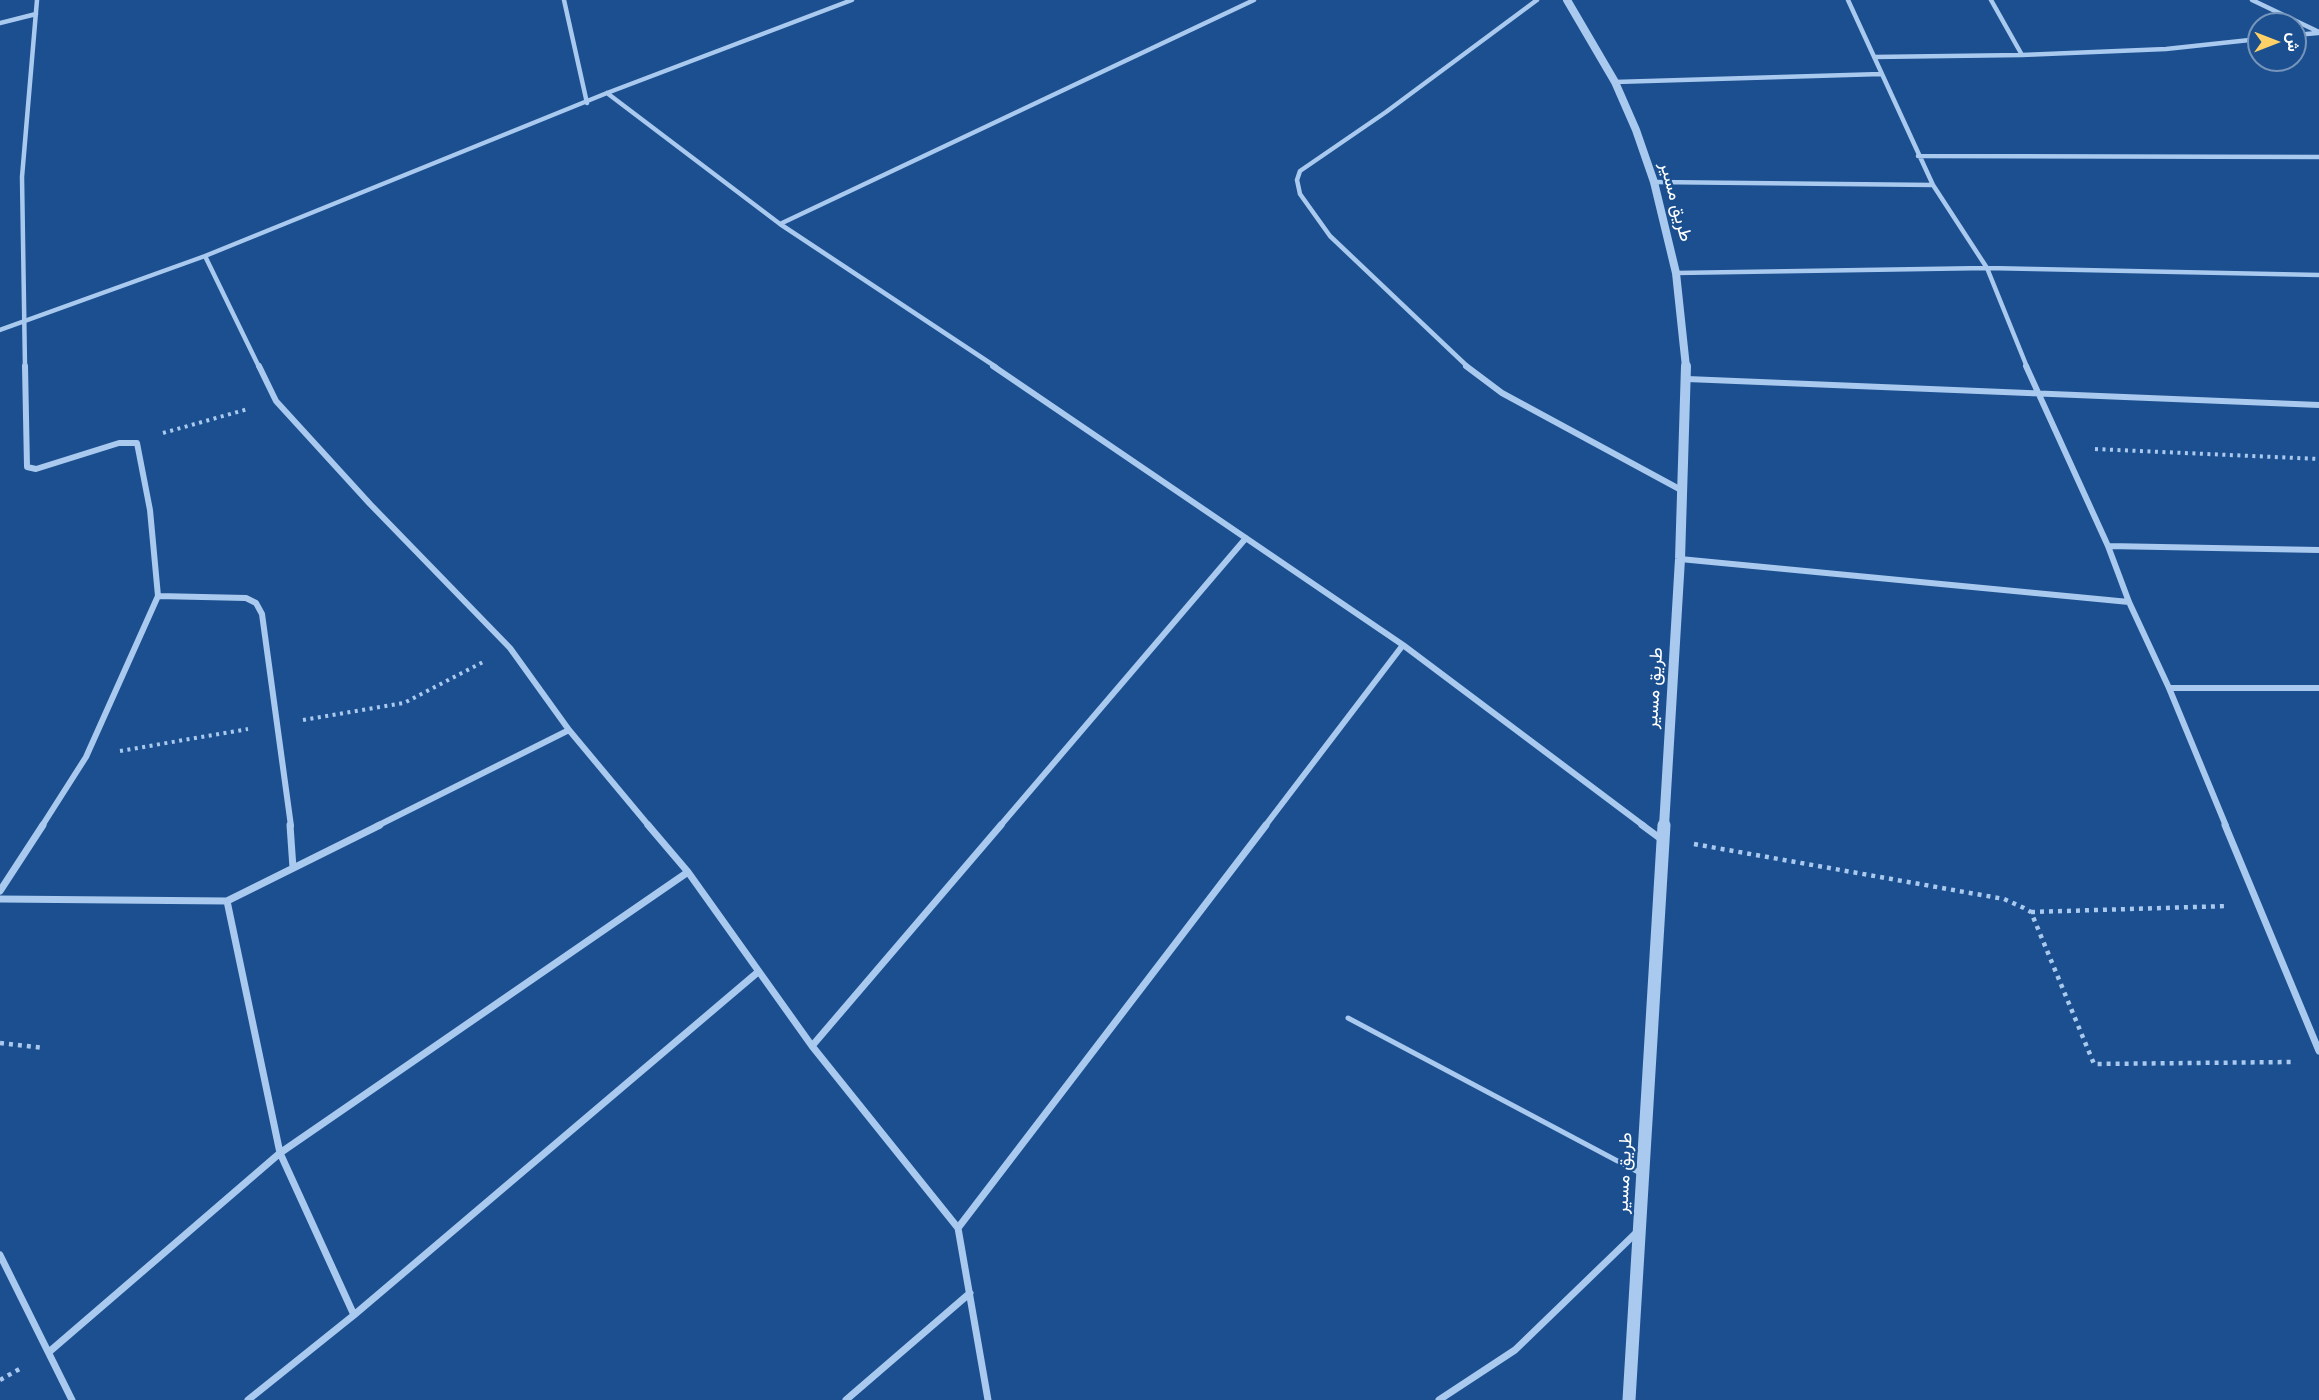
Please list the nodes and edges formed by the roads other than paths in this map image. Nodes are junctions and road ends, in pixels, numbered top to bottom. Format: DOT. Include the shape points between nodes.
graph roads {
  1 [pos="37,0"];
  2 [pos="564,0"];
  3 [pos="852,0"];
  4 [pos="1254,0"];
  5 [pos="1537,0"];
  6 [pos="1567,0"];
  7 [pos="1848,0"];
  8 [pos="1991,0"];
  9 [pos="2252,0"];
  10 [pos="36,14"];
  11 [pos="0,23"];
  12 [pos="2319,33"];
  13 [pos="2247,40"];
  14 [pos="2022,55"];
  15 [pos="1875,57"];
  16 [pos="1881,74"];
  17 [pos="1614,82"];
  18 [pos="606,93"];
  19 [pos="587,103"];
  20 [pos="1918,156"];
  21 [pos="2319,157"];
  22 [pos="1654,182"];
  23 [pos="1933,185"];
  24 [pos="780,224"];
  25 [pos="205,256"];
  26 [pos="1987,268"];
  27 [pos="1676,273"];
  28 [pos="2319,275"];
  29 [pos="22,322"];
  30 [pos="0,330"];
  31 [pos="1687,379"];
  32 [pos="2039,395"];
  33 [pos="2319,405"];
  34 [pos="1683,491"];
  35 [pos="1246,538"];
  36 [pos="2108,546"];
  37 [pos="2319,550"];
  38 [pos="1680,559"];
  39 [pos="158,597"];
  40 [pos="2130,602"];
  41 [pos="1403,645"];
  42 [pos="2169,688"];
  43 [pos="2319,688"];
  44 [pos="569,730"];
  45 [pos="1662,839"];
  46 [pos="293,868"];
  47 [pos="688,872"];
  48 [pos="0,891"];
  49 [pos="0,899"];
  50 [pos="226,901"];
  51 [pos="758,972"];
  52 [pos="1348,1018"];
  53 [pos="812,1046"];
  54 [pos="2319,1051"];
  55 [pos="280,1153"];
  56 [pos="1642,1174"];
  57 [pos="958,1228"];
  58 [pos="1639,1230"];
  59 [pos="0,1255"];
  60 [pos="969,1293"];
  61 [pos="354,1316"];
  62 [pos="49,1352"];
  63 [pos="72,1400"];
  64 [pos="248,1400"];
  65 [pos="846,1400"];
  66 [pos="988,1400"];
  67 [pos="1439,1400"];
  68 [pos="1629,1400"];
  1 -- 10 [label="street"];
  2 -- 19 [label="street"];
  3 -- 18 [label="street"];
  4 -- 24 [label="street"];
  5 -- 34 [label="street" via="1300,171 1300,194 1330,236 1463,363 1502,393"];
  6 -- 17 [label="street, طريق مسير"];
  7 -- 15 [label="street"];
  8 -- 14 [label="street"];
  9 -- 12 [label="street"];
  10 -- 11 [label="street"];
  10 -- 29 [label="street" via="22,177"];
  13 -- 14 [label="street" via="2166,49"];
  14 -- 15 [label="street"];
  15 -- 16 [label="street"];
  16 -- 17 [label="street"];
  16 -- 20 [label="street"];
  17 -- 22 [label="street, طريق مسير"];
  18 -- 19 [label="street"];
  18 -- 24 [label="street"];
  19 -- 25 [label="street"];
  20 -- 21 [label="street"];
  20 -- 23 [label="street"];
  22 -- 23 [label="street"];
  22 -- 27 [label="street, طريق مسير"];
  23 -- 26 [label="street"];
  24 -- 35 [label="street"];
  25 -- 29 [label="street"];
  25 -- 44 [label="street" via="276,400 370,504 510,648"];
  26 -- 27 [label="street"];
  26 -- 28 [label="street"];
  26 -- 32 [label="street"];
  27 -- 31 [label="street, طريق مسير"];
  29 -- 30 [label="street"];
  29 -- 39 [label="street" via="27,467 40,468 119,443 137,442 150,510"];
  31 -- 32 [label="street"];
  31 -- 34 [label="street, طريق مسير"];
  32 -- 33 [label="street"];
  32 -- 36 [label="street"];
  34 -- 38 [label="street, طريق مسير"];
  35 -- 41 [label="street"];
  35 -- 53 [label="street"];
  36 -- 37 [label="street"];
  36 -- 40 [label="street"];
  38 -- 40 [label="street"];
  38 -- 45 [label="street, طريق مسير"];
  39 -- 46 [label="street" via="246,598 256,603 262,614 289,799"];
  39 -- 48 [label="street" via="86,757"];
  40 -- 42 [label="street"];
  41 -- 45 [label="street"];
  41 -- 57 [label="street"];
  42 -- 43 [label="street"];
  42 -- 54 [label="street"];
  44 -- 46 [label="street"];
  44 -- 47 [label="street"];
  45 -- 56 [label="street, طريق مسير"];
  46 -- 50 [label="street"];
  47 -- 51 [label="street"];
  47 -- 55 [label="street"];
  49 -- 50 [label="street"];
  50 -- 55 [label="street"];
  51 -- 53 [label="street"];
  51 -- 61 [label="street"];
  52 -- 56 [label="lane"];
  53 -- 57 [label="street"];
  55 -- 61 [label="street"];
  55 -- 62 [label="street"];
  56 -- 58 [label="street, طريق مسير"];
  57 -- 60 [label="street"];
  58 -- 67 [label="street" via="1515,1350"];
  58 -- 68 [label="street, طريق مسير"];
  59 -- 62 [label="street"];
  60 -- 65 [label="street"];
  60 -- 66 [label="street"];
  61 -- 64 [label="street"];
  62 -- 63 [label="street"];
}
